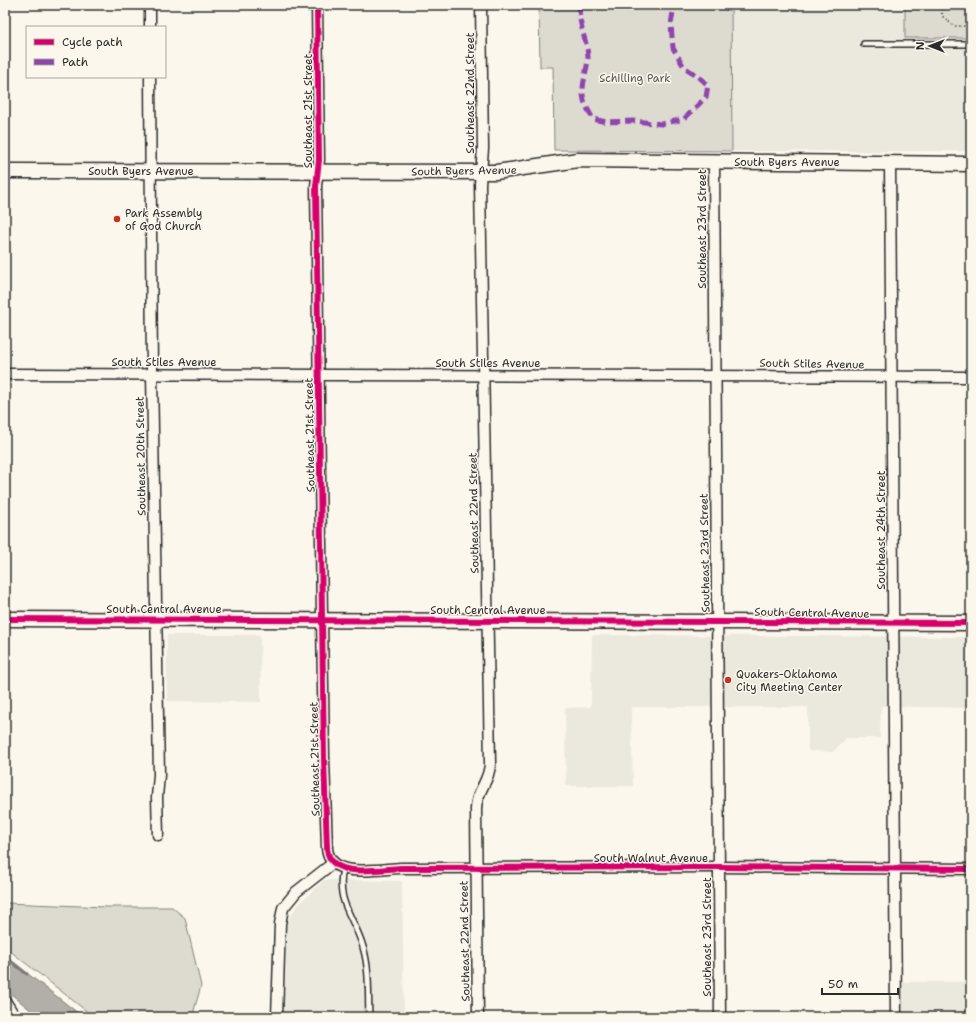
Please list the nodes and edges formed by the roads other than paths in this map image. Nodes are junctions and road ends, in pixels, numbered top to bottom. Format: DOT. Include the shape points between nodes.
graph roads {
  1 [pos="150,5"];
  2 [pos="297,5"];
  3 [pos="317,5"];
  4 [pos="481,5"];
  5 [pos="150,26"];
  6 [pos="864,44"];
  7 [pos="971,44"];
  8 [pos="150,78"];
  9 [pos="714,161"];
  10 [pos="890,162"];
  11 [pos="971,164"];
  12 [pos="5,171"];
  13 [pos="150,172"];
  14 [pos="318,172"];
  15 [pos="481,172"];
  16 [pos="5,374"];
  17 [pos="152,374"];
  18 [pos="319,374"];
  19 [pos="484,375"];
  20 [pos="715,375"];
  21 [pos="892,377"];
  22 [pos="971,377"];
  23 [pos="5,619"];
  24 [pos="156,619"];
  25 [pos="323,620"];
  26 [pos="488,620"];
  27 [pos="718,622"];
  28 [pos="893,623"];
  29 [pos="971,623"];
  30 [pos="158,835"];
  31 [pos="332,863"];
  32 [pos="719,867"];
  33 [pos="895,868"];
  34 [pos="343,869"];
  35 [pos="476,869"];
  36 [pos="971,869"];
  37 [pos="5,1001"];
  38 [pos="15,1017"];
  39 [pos="277,1017"];
  40 [pos="369,1017"];
  41 [pos="478,1017"];
  42 [pos="720,1017"];
  43 [pos="896,1017"];
  1 -- 5 [label="street"];
  2 -- 3 [label="street"];
  3 -- 14 [label="street, Southeast 21st Street"];
  4 -- 15 [label="street, Southeast 22nd Street"];
  6 -- 7 [label="lane"];
  8 -- 13 [label="street, Southeast 20th Street"];
  9 -- 10 [label="street, South Byers Avenue"];
  9 -- 15 [label="street, South Byers Avenue" via="571,160 512,171"];
  9 -- 20 [label="street, Southeast 23rd Street"];
  10 -- 11 [label="street, South Byers Avenue"];
  10 -- 21 [label="street, Southeast 24th Street"];
  12 -- 13 [label="street, South Byers Avenue"];
  13 -- 14 [label="street, South Byers Avenue"];
  13 -- 17 [label="street, Southeast 20th Street"];
  14 -- 15 [label="street, South Byers Avenue"];
  14 -- 18 [label="street, Southeast 21st Street" via="316,186"];
  15 -- 19 [label="street, Southeast 22nd Street"];
  16 -- 17 [label="street, South Stiles Avenue"];
  17 -- 18 [label="street, South Stiles Avenue"];
  17 -- 24 [label="street, Southeast 20th Street"];
  18 -- 19 [label="street, South Stiles Avenue"];
  18 -- 25 [label="street, Southeast 21st Street"];
  19 -- 20 [label="street, South Stiles Avenue"];
  19 -- 26 [label="street, Southeast 22nd Street"];
  20 -- 21 [label="street, South Stiles Avenue"];
  20 -- 27 [label="street, Southeast 23rd Street"];
  21 -- 22 [label="street, South Stiles Avenue"];
  21 -- 28 [label="street, Southeast 24th Street"];
  23 -- 24 [label="street, South Central Avenue"];
  24 -- 25 [label="street, South Central Avenue"];
  24 -- 30 [label="street, Southeast 20th Street"];
  25 -- 26 [label="street, South Central Avenue"];
  25 -- 31 [label="street, Southeast 21st Street" via="327,854"];
  26 -- 27 [label="street, South Central Avenue"];
  26 -- 35 [label="street, Southeast 22nd Street" via="490,771 476,802"];
  27 -- 28 [label="street, South Central Avenue"];
  27 -- 32 [label="street, Southeast 23rd Street"];
  28 -- 29 [label="street, South Central Avenue"];
  28 -- 33 [label="street, Southeast 24th Street"];
  31 -- 34 [label="street, South Walnut Avenue"];
  31 -- 39 [label="street" via="288,900 281,915"];
  32 -- 33 [label="street, South Walnut Avenue"];
  32 -- 35 [label="street, South Walnut Avenue"];
  32 -- 42 [label="street, Southeast 23rd Street"];
  33 -- 36 [label="street, South Walnut Avenue"];
  33 -- 43 [label="street, Southeast 24th Street"];
  34 -- 35 [label="street, South Walnut Avenue"];
  34 -- 40 [label="lane" via="340,880 344,905 363,946 368,969"];
  35 -- 41 [label="street, Southeast 22nd Street"];
  37 -- 38 [label="street"];
}
